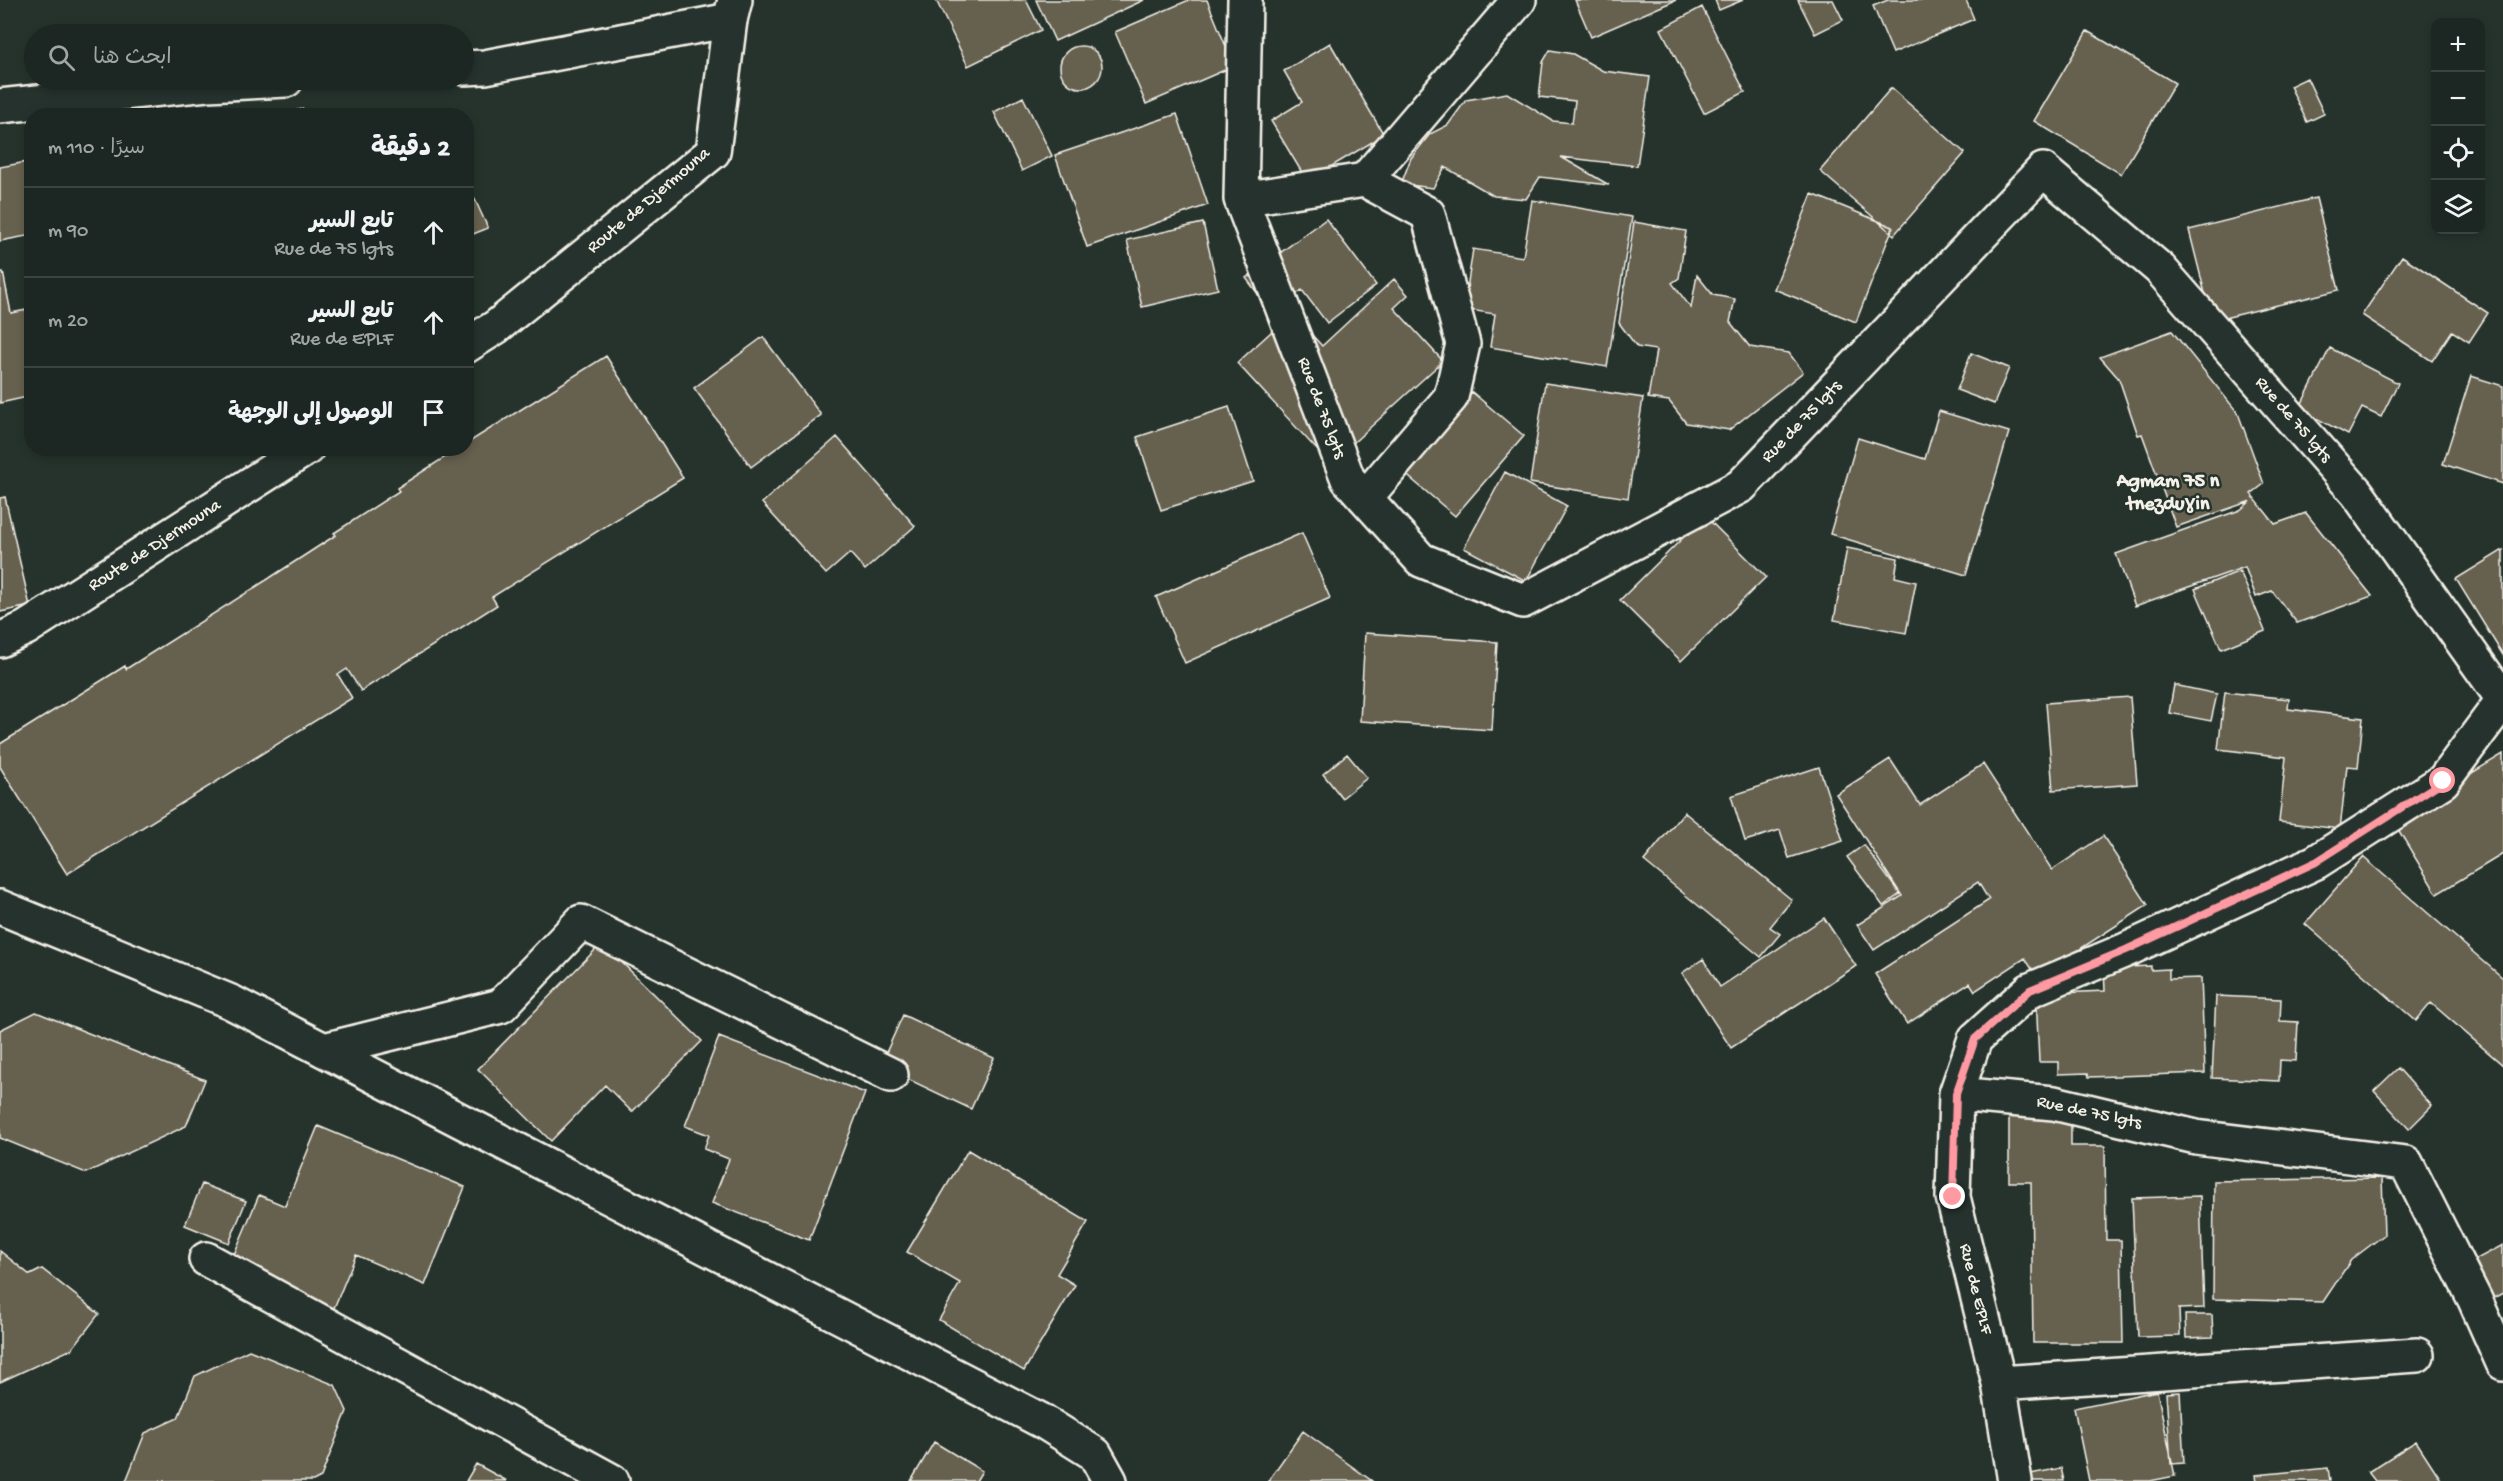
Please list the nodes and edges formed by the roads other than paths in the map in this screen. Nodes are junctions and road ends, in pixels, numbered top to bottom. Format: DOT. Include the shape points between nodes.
graph roads {
  1 [pos="1245,0"];
  2 [pos="1519,0"];
  3 [pos="732,10"];
  4 [pos="474,68"];
  5 [pos="151,90"];
  6 [pos="0,106"];
  7 [pos="1365,180"];
  8 [pos="1241,199"];
  9 [pos="474,341"];
  10 [pos="295,456"];
  11 [pos="1365,498"];
  12 [pos="0,640"];
  13 [pos="2503,700"];
  14 [pos="0,907"];
  15 [pos="324,1050"];
  16 [pos="891,1075"];
  17 [pos="1956,1094"];
  18 [pos="206,1259"];
  19 [pos="2417,1355"];
  20 [pos="2503,1363"];
  21 [pos="1999,1383"];
  22 [pos="612,1481"];
  23 [pos="1110,1481"];
  24 [pos="2015,1481"];
  1 -- 8 [label="street, Rue de 75 lgts"];
  2 -- 7 [label="street"];
  3 -- 4 [label="street"];
  3 -- 9 [label="street, Route de Djermouna" via="713,152"];
  5 -- 6 [label="street"];
  7 -- 8 [label="street"];
  7 -- 11 [label="street" via="1428,214 1463,344 1451,397"];
  8 -- 11 [label="street, Rue de 75 lgts" via="1348,479"];
  10 -- 12 [label="street, Route de Djermouna" via="26,628"];
  11 -- 13 [label="street, Rue de 75 lgts" via="1421,560 1523,601 1741,486 2043,170 2160,269 2357,493"];
  13 -- 17 [label="street, Rue de 75 lgts" via="2443,781 2316,862 2030,990 1975,1039"];
  14 -- 15 [label="street" via="231,1002"];
  15 -- 16 [label="street" via="501,1006 581,922"];
  15 -- 23 [label="street" via="1044,1422 1095,1454"];
  17 -- 20 [label="street, Rue de 75 lgts" via="2054,1103 2196,1137 2406,1163"];
  17 -- 21 [label="street, Rue de EPLF" via="1953,1197"];
  18 -- 22 [label="street"];
  19 -- 21 [label="street"];
  21 -- 24 [label="street, Rue de EPLF"];
}
